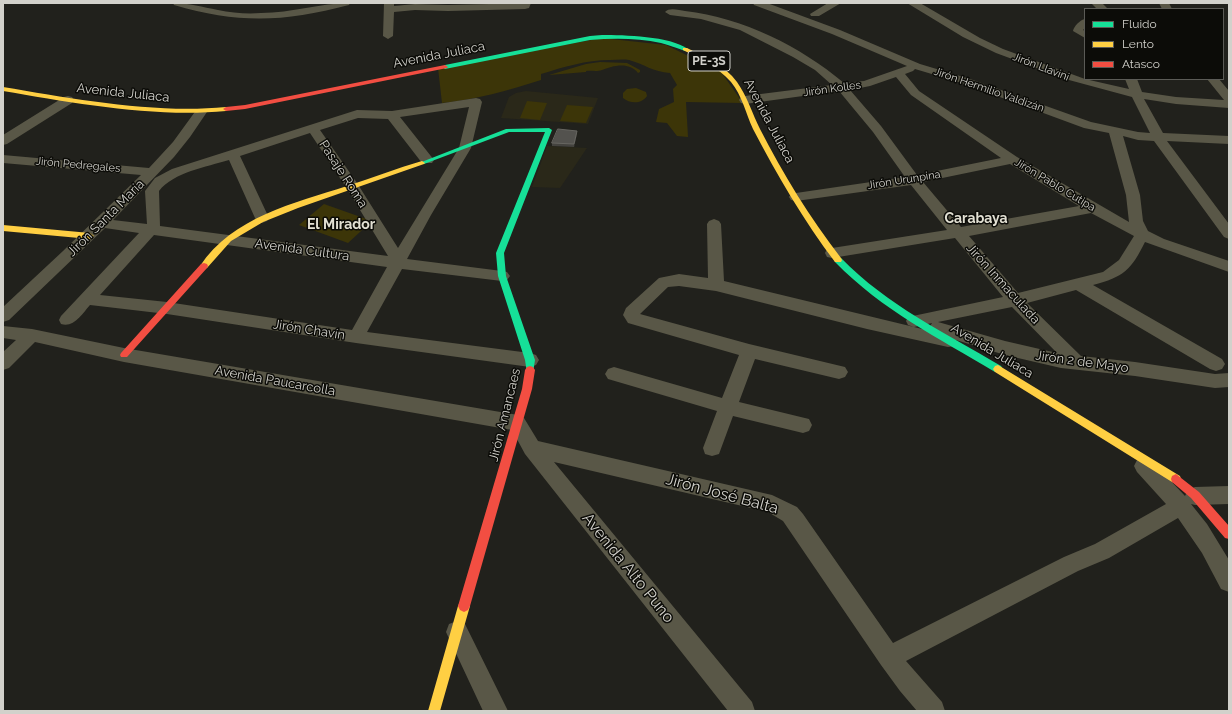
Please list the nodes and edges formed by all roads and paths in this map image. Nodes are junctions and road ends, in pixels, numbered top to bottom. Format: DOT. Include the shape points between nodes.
graph roads {
  1 [pos="178,3"];
  2 [pos="205,3"];
  3 [pos="345,3"];
  4 [pos="526,3"];
  5 [pos="758,3"];
  6 [pos="836,3"];
  7 [pos="912,3"];
  8 [pos="389,6"];
  9 [pos="670,12"];
  10 [pos="215,13"];
  11 [pos="815,14"];
  12 [pos="1084,23"];
  13 [pos="1084,34"];
  14 [pos="388,36"];
  15 [pos="916,66"];
  16 [pos="899,74"];
  17 [pos="1131,80"];
  18 [pos="1214,80"];
  19 [pos="3,88"];
  20 [pos="843,88"];
  21 [pos="1136,95"];
  22 [pos="1229,99"];
  23 [pos="68,100"];
  24 [pos="745,100"];
  25 [pos="1229,104"];
  26 [pos="201,112"];
  27 [pos="392,115"];
  28 [pos="314,129"];
  29 [pos="1115,132"];
  30 [pos="1158,137"];
  31 [pos="1229,140"];
  32 [pos="3,141"];
  33 [pos="465,148"];
  34 [pos="233,155"];
  35 [pos="3,159"];
  36 [pos="427,160"];
  37 [pos="1012,160"];
  38 [pos="152,172"];
  39 [pos="914,180"];
  40 [pos="352,186"];
  41 [pos="796,197"];
  42 [pos="1092,208"];
  43 [pos="262,218"];
  44 [pos="102,223"];
  45 [pos="714,224"];
  46 [pos="3,228"];
  47 [pos="152,229"];
  48 [pos="958,233"];
  49 [pos="1229,234"];
  50 [pos="1142,235"];
  51 [pos="90,236"];
  52 [pos="228,239"];
  53 [pos="832,253"];
  54 [pos="397,262"];
  55 [pos="1229,267"];
  56 [pos="502,276"];
  57 [pos="1077,283"];
  58 [pos="716,285"];
  59 [pos="87,298"];
  60 [pos="1015,300"];
  61 [pos="167,308"];
  62 [pos="3,316"];
  63 [pos="67,320"];
  64 [pos="914,321"];
  65 [pos="3,332"];
  66 [pos="32,335"];
  67 [pos="356,337"];
  68 [pos="955,343"];
  69 [pos="749,351"];
  70 [pos="124,355"];
  71 [pos="1223,359"];
  72 [pos="530,360"];
  73 [pos="3,363"];
  74 [pos="1077,363"];
  75 [pos="839,372"];
  76 [pos="614,374"];
  77 [pos="1224,384"];
  78 [pos="729,407"];
  79 [pos="518,423"];
  80 [pos="803,425"];
  81 [pos="532,448"];
  82 [pos="712,448"];
  83 [pos="1129,452"];
  84 [pos="1229,494"];
  85 [pos="1188,501"];
  86 [pos="1229,534"];
  87 [pos="1229,581"];
  88 [pos="457,632"];
  89 [pos="889,657"];
  90 [pos="434,711"];
  91 [pos="496,711"];
  92 [pos="743,711"];
  93 [pos="933,711"];
  1 -- 10 [label="street"];
  2 -- 10 [label="street" via="212,7"];
  3 -- 10 [label="street" via="277,17 259,18"];
  4 -- 8 [label="street" via="524,6 448,8"];
  5 -- 15 [label="street, Jirón Hermilio Valdizán"];
  6 -- 11 [label="street"];
  7 -- 21 [label="street, Jirón Llavini" via="987,46 1066,77"];
  8 -- 14 [label="street"];
  9 -- 20 [label="street, Jirón Inmaculada" via="702,16 744,28 797,55"];
  12 -- 13 [label="street" via="1078,29"];
  15 -- 16 [label="street, Jirón Kolles"];
  15 -- 29 [label="street, Jirón Hermilio Valdizán"];
  16 -- 20 [label="street, Jirón Kolles"];
  16 -- 37 [label="street, Jirón Pablo Cutipa" via="915,93"];
  17 -- 21 [label="street"];
  18 -- 22 [label="street"];
  19 -- 23 [label="main road, Avenida Juliaca / PE-3S"];
  20 -- 24 [label="street, Jirón Kolles"];
  20 -- 39 [label="street, Jirón Inmaculada"];
  21 -- 25 [label="street, Jirón Llavini" via="1203,104"];
  21 -- 30 [label="street"];
  23 -- 26 [label="main road, Avenida Juliaca / PE-3S"];
  23 -- 32 [label="street"];
  24 -- 26 [label="main road, Avenida Juliaca / PE-3S" via="726,73 682,46 653,39 609,36 571,40 245,107"];
  24 -- 41 [label="main road, Avenida Juliaca / PE-3S" via="754,125"];
  26 -- 38 [label="street, Jirón Santa María" via="188,134"];
  27 -- 28 [label="street" via="357,114"];
  27 -- 33 [label="street" via="476,102"];
  27 -- 36 [label="street"];
  28 -- 34 [label="street"];
  28 -- 40 [label="street, Pasaje Roma"];
  29 -- 30 [label="street, Jirón Hermilio Valdizán"];
  29 -- 50 [label="street" via="1133,195 1136,221"];
  30 -- 31 [label="street, Jirón Hermilio Valdizán"];
  30 -- 49 [label="street"];
  33 -- 36 [label="main road"];
  33 -- 54 [label="street"];
  33 -- 56 [label="main road, Jirón Amancaes" via="514,129 549,130 500,253"];
  34 -- 43 [label="street"];
  34 -- 47 [label="street" via="177,172 160,181 152,192"];
  35 -- 38 [label="street, Jirón Pedregales"];
  36 -- 40 [label="main road"];
  37 -- 39 [label="street, Jirón Urunpina"];
  37 -- 42 [label="street, Jirón Pablo Cutipa"];
  38 -- 44 [label="street, Jirón Santa María"];
  39 -- 41 [label="street, Jirón Urunpina"];
  39 -- 48 [label="street, Jirón Inmaculada"];
  40 -- 43 [label="main road"];
  40 -- 54 [label="street, Pasaje Roma"];
  41 -- 53 [label="main road, Avenida Juliaca / PE-3S"];
  42 -- 48 [label="street"];
  42 -- 50 [label="street, Jirón Pablo Cutipa"];
  43 -- 52 [label="main road"];
  44 -- 47 [label="street, Avenida Cultura"];
  44 -- 51 [label="street, Jirón Santa María"];
  45 -- 58 [label="street"];
  46 -- 51 [label="main road"];
  47 -- 52 [label="street, Avenida Cultura"];
  47 -- 59 [label="street"];
  48 -- 53 [label="street"];
  48 -- 60 [label="street, Jirón Inmaculada"];
  50 -- 55 [label="street, Jirón Pablo Cutipa"];
  50 -- 57 [label="street" via="1126,264 1118,272"];
  51 -- 62 [label="street, Jirón Santa María"];
  52 -- 54 [label="street, Avenida Cultura"];
  52 -- 61 [label="main road"];
  53 -- 64 [label="main road, Avenida Juliaca / PE-3S" via="875,295"];
  54 -- 56 [label="street, Avenida Cultura"];
  54 -- 67 [label="street"];
  56 -- 72 [label="main road, Jirón Amancaes"];
  57 -- 60 [label="street"];
  57 -- 71 [label="street"];
  58 -- 68 [label="street"];
  58 -- 69 [label="street" via="679,280 664,282 632,312 632,318"];
  59 -- 61 [label="street, Jirón Chavín"];
  59 -- 63 [label="street"];
  60 -- 64 [label="street"];
  60 -- 74 [label="street, Jirón Inmaculada"];
  61 -- 67 [label="street, Jirón Chavín"];
  61 -- 70 [label="main road"];
  64 -- 68 [label="main road, Avenida Juliaca / PE-3S"];
  64 -- 74 [label="street, Jirón 2 de Mayo" via="1004,348"];
  65 -- 66 [label="street, Avenida Paucarcolla"];
  66 -- 70 [label="street, Avenida Paucarcolla"];
  66 -- 73 [label="street"];
  67 -- 72 [label="street, Jirón Chavín"];
  68 -- 83 [label="main road, Avenida Juliaca / PE-3S"];
  69 -- 75 [label="street"];
  69 -- 78 [label="street"];
  70 -- 79 [label="street, Avenida Paucarcolla"];
  71 -- 77 [label="street"];
  72 -- 79 [label="main road, Jirón Amancaes" via="530,376"];
  74 -- 77 [label="street, Jirón 2 de Mayo" via="1135,369"];
  76 -- 78 [label="street"];
  78 -- 80 [label="street"];
  78 -- 82 [label="street"];
  79 -- 81 [label="street, Avenida Alto Puno"];
  79 -- 88 [label="main road, Jirón Amancaes"];
  81 -- 89 [label="street, Jirón José Balta" via="764,502 783,509 796,521"];
  81 -- 92 [label="street, Avenida Alto Puno"];
  83 -- 85 [label="street" via="1166,488"];
  84 -- 85 [label="street"];
  85 -- 86 [label="main road"];
  85 -- 87 [label="street"];
  85 -- 89 [label="street" via="1102,551 1071,564"];
  88 -- 90 [label="main road, Jirón Amancaes"];
  88 -- 91 [label="street"];
  89 -- 93 [label="street, Jirón José Balta"];
}
